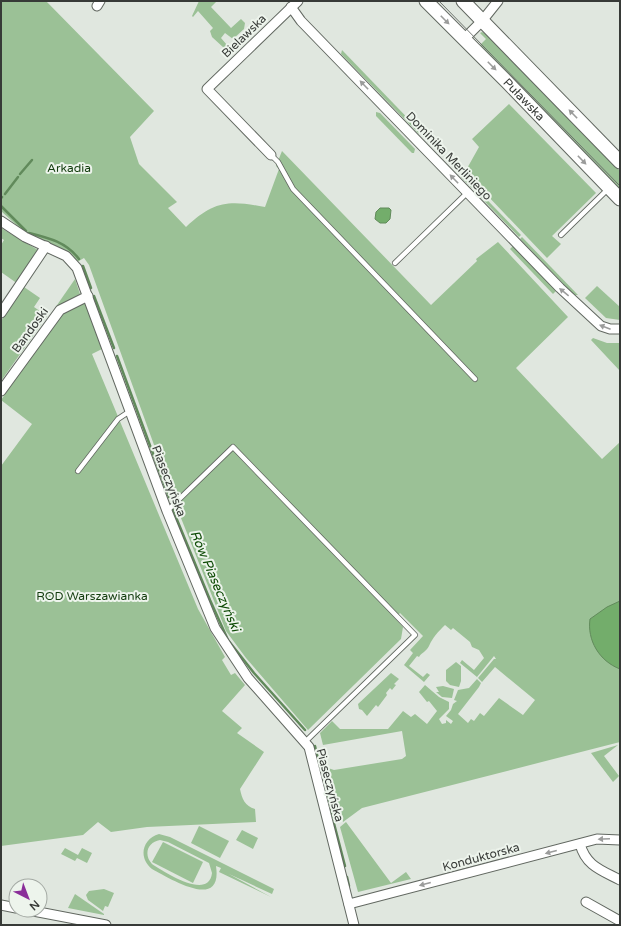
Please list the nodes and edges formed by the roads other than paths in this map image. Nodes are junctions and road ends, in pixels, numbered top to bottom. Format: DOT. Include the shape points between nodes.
graph roads {
  1 [pos="426,1"];
  2 [pos="463,1"];
  3 [pos="498,1"];
  4 [pos="295,4"];
  5 [pos="482,21"];
  6 [pos="464,39"];
  7 [pos="271,155"];
  8 [pos="620,162"];
  9 [pos="609,188"];
  10 [pos="467,193"];
  11 [pos="620,199"];
  12 [pos="1,221"];
  13 [pos="561,235"];
  14 [pos="46,246"];
  15 [pos="395,262"];
  16 [pos="88,296"];
  17 [pos="1,313"];
  18 [pos="620,329"];
  19 [pos="475,379"];
  20 [pos="1,391"];
  21 [pos="130,411"];
  22 [pos="78,471"];
  23 [pos="167,511"];
  24 [pos="306,742"];
  25 [pos="620,840"];
  26 [pos="580,844"];
  27 [pos="620,880"];
  28 [pos="586,902"];
  29 [pos="349,904"];
  30 [pos="48,914"];
  31 [pos="620,921"];
  32 [pos="106,925"];
  33 [pos="354,925"];
  1 -- 6 [label="main road, Puławska, one-way"];
  2 -- 5 [label="main road, Puławska"];
  3 -- 5 [label="street"];
  4 -- 7 [label="street, Bielawska" via="206,89"];
  10 -- 4 [label="street, Dominika Merliniego, one-way" via="301,20"];
  5 -- 6 [label="street"];
  8 -- 5 [label="main road, Puławska, one-way"];
  6 -- 9 [label="main road, Puławska, one-way"];
  7 -- 19 [label="lane" via="278,162 293,189"];
  9 -- 11 [label="main road, Puławska"];
  9 -- 13 [label="lane"];
  10 -- 15 [label="lane"];
  18 -- 10 [label="street, Dominika Merliniego, one-way" via="606,328 593,319"];
  12 -- 14 [label="street, Piaseczyńska" via="25,237"];
  14 -- 16 [label="street, Piaseczyńska" via="74,263"];
  14 -- 17 [label="street"];
  16 -- 20 [label="street, Bandoski" via="60,310"];
  16 -- 21 [label="street, Piaseczyńska"];
  21 -- 22 [label="lane" via="118,419"];
  21 -- 23 [label="street, Piaseczyńska"];
  23 -- 24 [label="street, Piaseczyńska" via="204,605 223,643 259,691"];
  23 -- 24 [label="lane" via="233,447 415,635"];
  24 -- 29 [label="street, Piaseczyńska"];
  25 -- 26 [label="street, Konduktorska, one-way" via="605,838"];
  26 -- 27 [label="street" via="589,863"];
  26 -- 29 [label="street, Konduktorska, one-way"];
  28 -- 31 [label="street"];
  29 -- 33 [label="street, Piaseczyńska"];
  30 -- 32 [label="street"];
}
